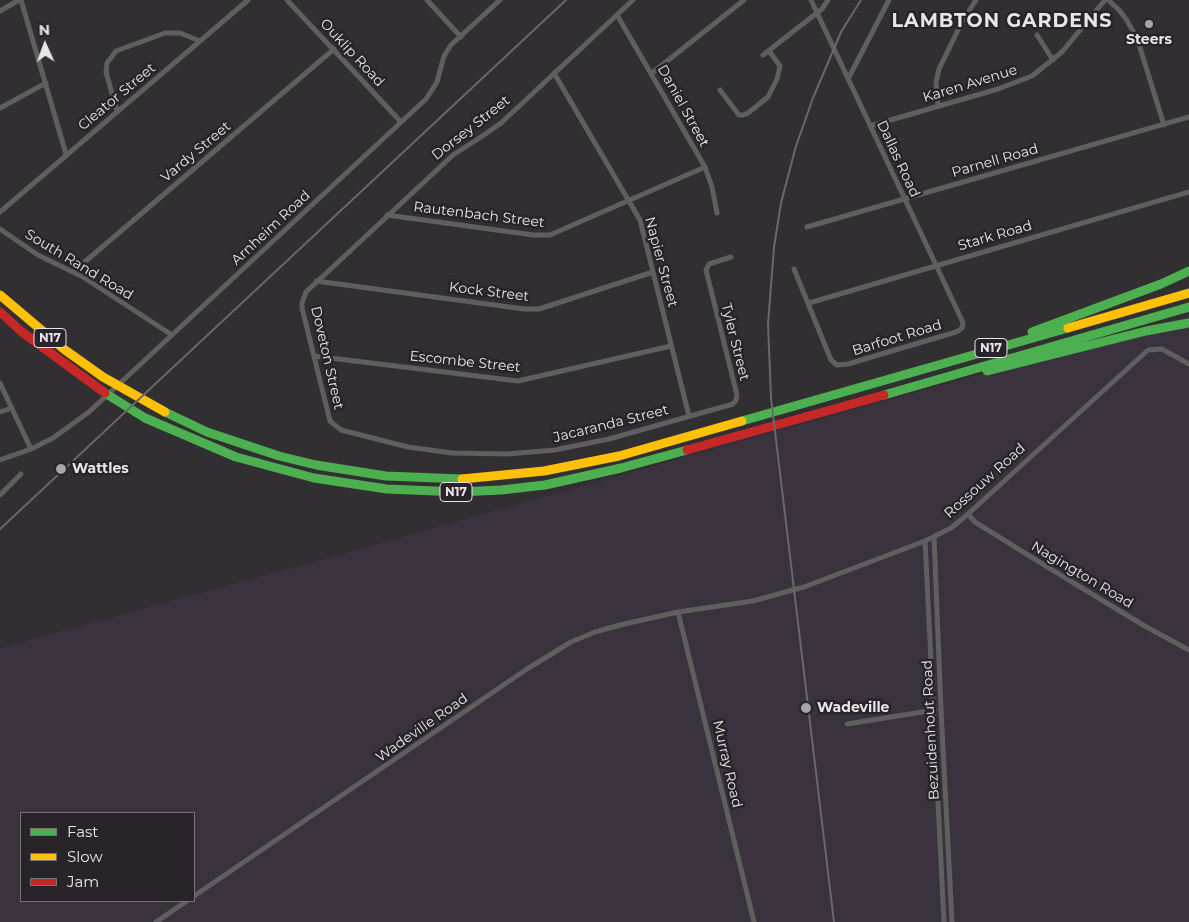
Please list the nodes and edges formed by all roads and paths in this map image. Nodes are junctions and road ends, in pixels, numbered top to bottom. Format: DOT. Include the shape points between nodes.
graph roads {
  1 [pos="20,0"];
  2 [pos="248,0"];
  3 [pos="287,0"];
  4 [pos="427,0"];
  5 [pos="500,0"];
  6 [pos="633,0"];
  7 [pos="744,0"];
  8 [pos="811,0"];
  9 [pos="828,0"];
  10 [pos="889,0"];
  11 [pos="976,0"];
  12 [pos="1106,0"];
  13 [pos="0,11"];
  14 [pos="817,13"];
  15 [pos="618,14"];
  16 [pos="1037,35"];
  17 [pos="461,37"];
  18 [pos="200,41"];
  19 [pos="334,50"];
  20 [pos="769,51"];
  21 [pos="764,56"];
  22 [pos="1053,60"];
  23 [pos="554,73"];
  24 [pos="652,73"];
  25 [pos="848,79"];
  26 [pos="46,83"];
  27 [pos="720,90"];
  28 [pos="938,106"];
  29 [pos="0,108"];
  30 [pos="118,111"];
  31 [pos="1189,117"];
  32 [pos="401,122"];
  33 [pos="1164,125"];
  34 [pos="870,126"];
  35 [pos="66,154"];
  36 [pos="705,167"];
  37 [pos="1189,192"];
  38 [pos="904,199"];
  39 [pos="629,201"];
  40 [pos="0,212"];
  41 [pos="717,213"];
  42 [pos="387,215"];
  43 [pos="806,227"];
  44 [pos="0,229"];
  45 [pos="731,257"];
  46 [pos="935,265"];
  47 [pos="794,269"];
  48 [pos="1189,271"];
  49 [pos="74,272"];
  50 [pos="653,272"];
  51 [pos="316,282"];
  52 [pos="1189,293"];
  53 [pos="0,295"];
  54 [pos="304,296"];
  55 [pos="809,303"];
  56 [pos="1189,307"];
  57 [pos="0,312"];
  58 [pos="1189,323"];
  59 [pos="962,328"];
  60 [pos="172,335"];
  61 [pos="1005,344"];
  62 [pos="671,346"];
  63 [pos="314,356"];
  64 [pos="1189,364"];
  65 [pos="0,383"];
  66 [pos="909,387"];
  67 [pos="12,408"];
  68 [pos="0,412"];
  69 [pos="689,416"];
  70 [pos="333,425"];
  71 [pos="31,449"];
  72 [pos="0,460"];
  73 [pos="21,474"];
  74 [pos="0,495"];
  75 [pos="968,514"];
  76 [pos="934,537"];
  77 [pos="925,541"];
  78 [pos="678,612"];
  79 [pos="937,621"];
  80 [pos="929,622"];
  81 [pos="1189,650"];
  82 [pos="941,709"];
  83 [pos="933,710"];
  84 [pos="848,724"];
  85 [pos="936,770"];
  86 [pos="944,770"];
  87 [pos="942,889"];
  88 [pos="950,889"];
  89 [pos="195,895"];
  90 [pos="186,902"];
  91 [pos="156,922"];
  92 [pos="754,922"];
  93 [pos="944,922"];
  94 [pos="952,922"];
  1 -- 13 [label="street"];
  1 -- 26 [label="street"];
  2 -- 18 [label="street, Cleator Street"];
  3 -- 19 [label="street, Ouklip Road"];
  4 -- 17 [label="street"];
  5 -- 17 [label="street, Arnheim Road"];
  6 -- 15 [label="street, Dorsey Street"];
  7 -- 24 [label="street"];
  8 -- 14 [label="street, Dallas Road"];
  9 -- 14 [label="street"];
  10 -- 25 [label="street"];
  11 -- 28 [label="street" via="939,69 936,82"];
  12 -- 22 [label="street, Karen Avenue"];
  12 -- 33 [label="street" via="1119,10 1137,38"];
  14 -- 20 [label="street"];
  14 -- 25 [label="street, Dallas Road"];
  15 -- 23 [label="street, Dorsey Street"];
  15 -- 24 [label="street, Daniel Street"];
  16 -- 22 [label="street"];
  17 -- 32 [label="street, Arnheim Road" via="448,50 430,94"];
  18 -- 30 [label="street, Cleator Street"];
  18 -- 30 [label="street" via="180,33 166,33 116,51 107,62 106,72"];
  19 -- 32 [label="street, Ouklip Road"];
  19 -- 49 [label="street, Vardy Street"];
  20 -- 21 [label="street"];
  20 -- 27 [label="street" via="780,66 777,79 768,97 748,113 739,115"];
  22 -- 28 [label="street, Karen Avenue" via="1016,84"];
  23 -- 39 [label="street, Napier Street"];
  23 -- 42 [label="street, Dorsey Street" via="501,123 453,155"];
  24 -- 36 [label="street, Daniel Street"];
  25 -- 34 [label="street, Dallas Road"];
  26 -- 29 [label="street"];
  26 -- 35 [label="street"];
  28 -- 34 [label="street, Karen Avenue"];
  30 -- 35 [label="street, Cleator Street"];
  31 -- 33 [label="street, Parnell Road"];
  32 -- 60 [label="street, Arnheim Road"];
  33 -- 38 [label="street, Parnell Road"];
  34 -- 38 [label="street, Dallas Road"];
  35 -- 40 [label="street, Cleator Street"];
  36 -- 39 [label="street, Rautenbach Street"];
  36 -- 41 [label="street, Daniel Street"];
  37 -- 46 [label="street, Stark Road"];
  38 -- 43 [label="street, Parnell Road"];
  38 -- 46 [label="street, Dallas Road"];
  39 -- 42 [label="street, Rautenbach Street" via="546,235"];
  39 -- 50 [label="street, Napier Street" via="640,220"];
  42 -- 51 [label="street, Dorsey Street"];
  44 -- 49 [label="street, South Rand Road" via="38,255"];
  45 -- 69 [label="street, Tyler Street" via="708,264 706,270 736,400 733,404"];
  46 -- 55 [label="street, Stark Road"];
  46 -- 59 [label="street, Dallas Road" via="960,316"];
  47 -- 55 [label="street"];
  48 -- 61 [label="highway"];
  49 -- 60 [label="street, South Rand Road"];
  50 -- 51 [label="street, Kock Street" via="539,309"];
  50 -- 62 [label="street, Napier Street"];
  51 -- 54 [label="street, Dorsey Street"];
  52 -- 61 [label="highway, N17"];
  53 -- 61 [label="highway, N17" via="65,350 103,377 178,419 279,456 386,476 458,479 502,476 619,456"];
  54 -- 63 [label="street, Doveton Street" via="302,308"];
  55 -- 59 [label="street, Barfoot Road" via="831,360 837,365"];
  56 -- 66 [label="highway, N17"];
  57 -- 66 [label="highway, N17" via="93,386 166,428 236,457 277,469 387,489 459,492 545,485 582,478"];
  58 -- 66 [label="highway"];
  60 -- 71 [label="street, Arnheim Road" via="78,421"];
  62 -- 63 [label="street, Escombe Street" via="518,381"];
  62 -- 69 [label="street, Napier Street"];
  63 -- 70 [label="street, Doveton Street"];
  64 -- 75 [label="street, Rossouw Road" via="1162,349 1155,348 1142,354"];
  65 -- 67 [label="street"];
  67 -- 68 [label="street"];
  67 -- 71 [label="street"];
  69 -- 70 [label="street, Jacaranda Street" via="609,440 555,450 507,454 452,453 408,447 341,430"];
  71 -- 72 [label="street, Arnheim Road"];
  73 -- 74 [label="street"];
  75 -- 76 [label="street, Rossouw Road"];
  75 -- 81 [label="street, Nagington Road" via="975,522 1046,566"];
  76 -- 77 [label="street, Rossouw Road"];
  76 -- 79 [label="street, Bezuidenhout Road"];
  77 -- 78 [label="street, Rossouw Road" via="782,594"];
  77 -- 80 [label="street, Bezuidenhout Road"];
  78 -- 89 [label="street, Wadeville Road" via="595,632 571,642"];
  78 -- 92 [label="street, Murray Road"];
  79 -- 80 [label="street"];
  79 -- 82 [label="street, Bezuidenhout Road"];
  80 -- 83 [label="street, Bezuidenhout Road"];
  82 -- 83 [label="street"];
  82 -- 86 [label="street, Bezuidenhout Road"];
  83 -- 84 [label="street"];
  83 -- 85 [label="street, Bezuidenhout Road"];
  85 -- 86 [label="street"];
  85 -- 87 [label="street, Bezuidenhout Road"];
  86 -- 88 [label="street, Bezuidenhout Road"];
  87 -- 88 [label="street"];
  87 -- 93 [label="street, Bezuidenhout Road"];
  88 -- 94 [label="street, Bezuidenhout Road"];
  90 -- 91 [label="street"];
}
